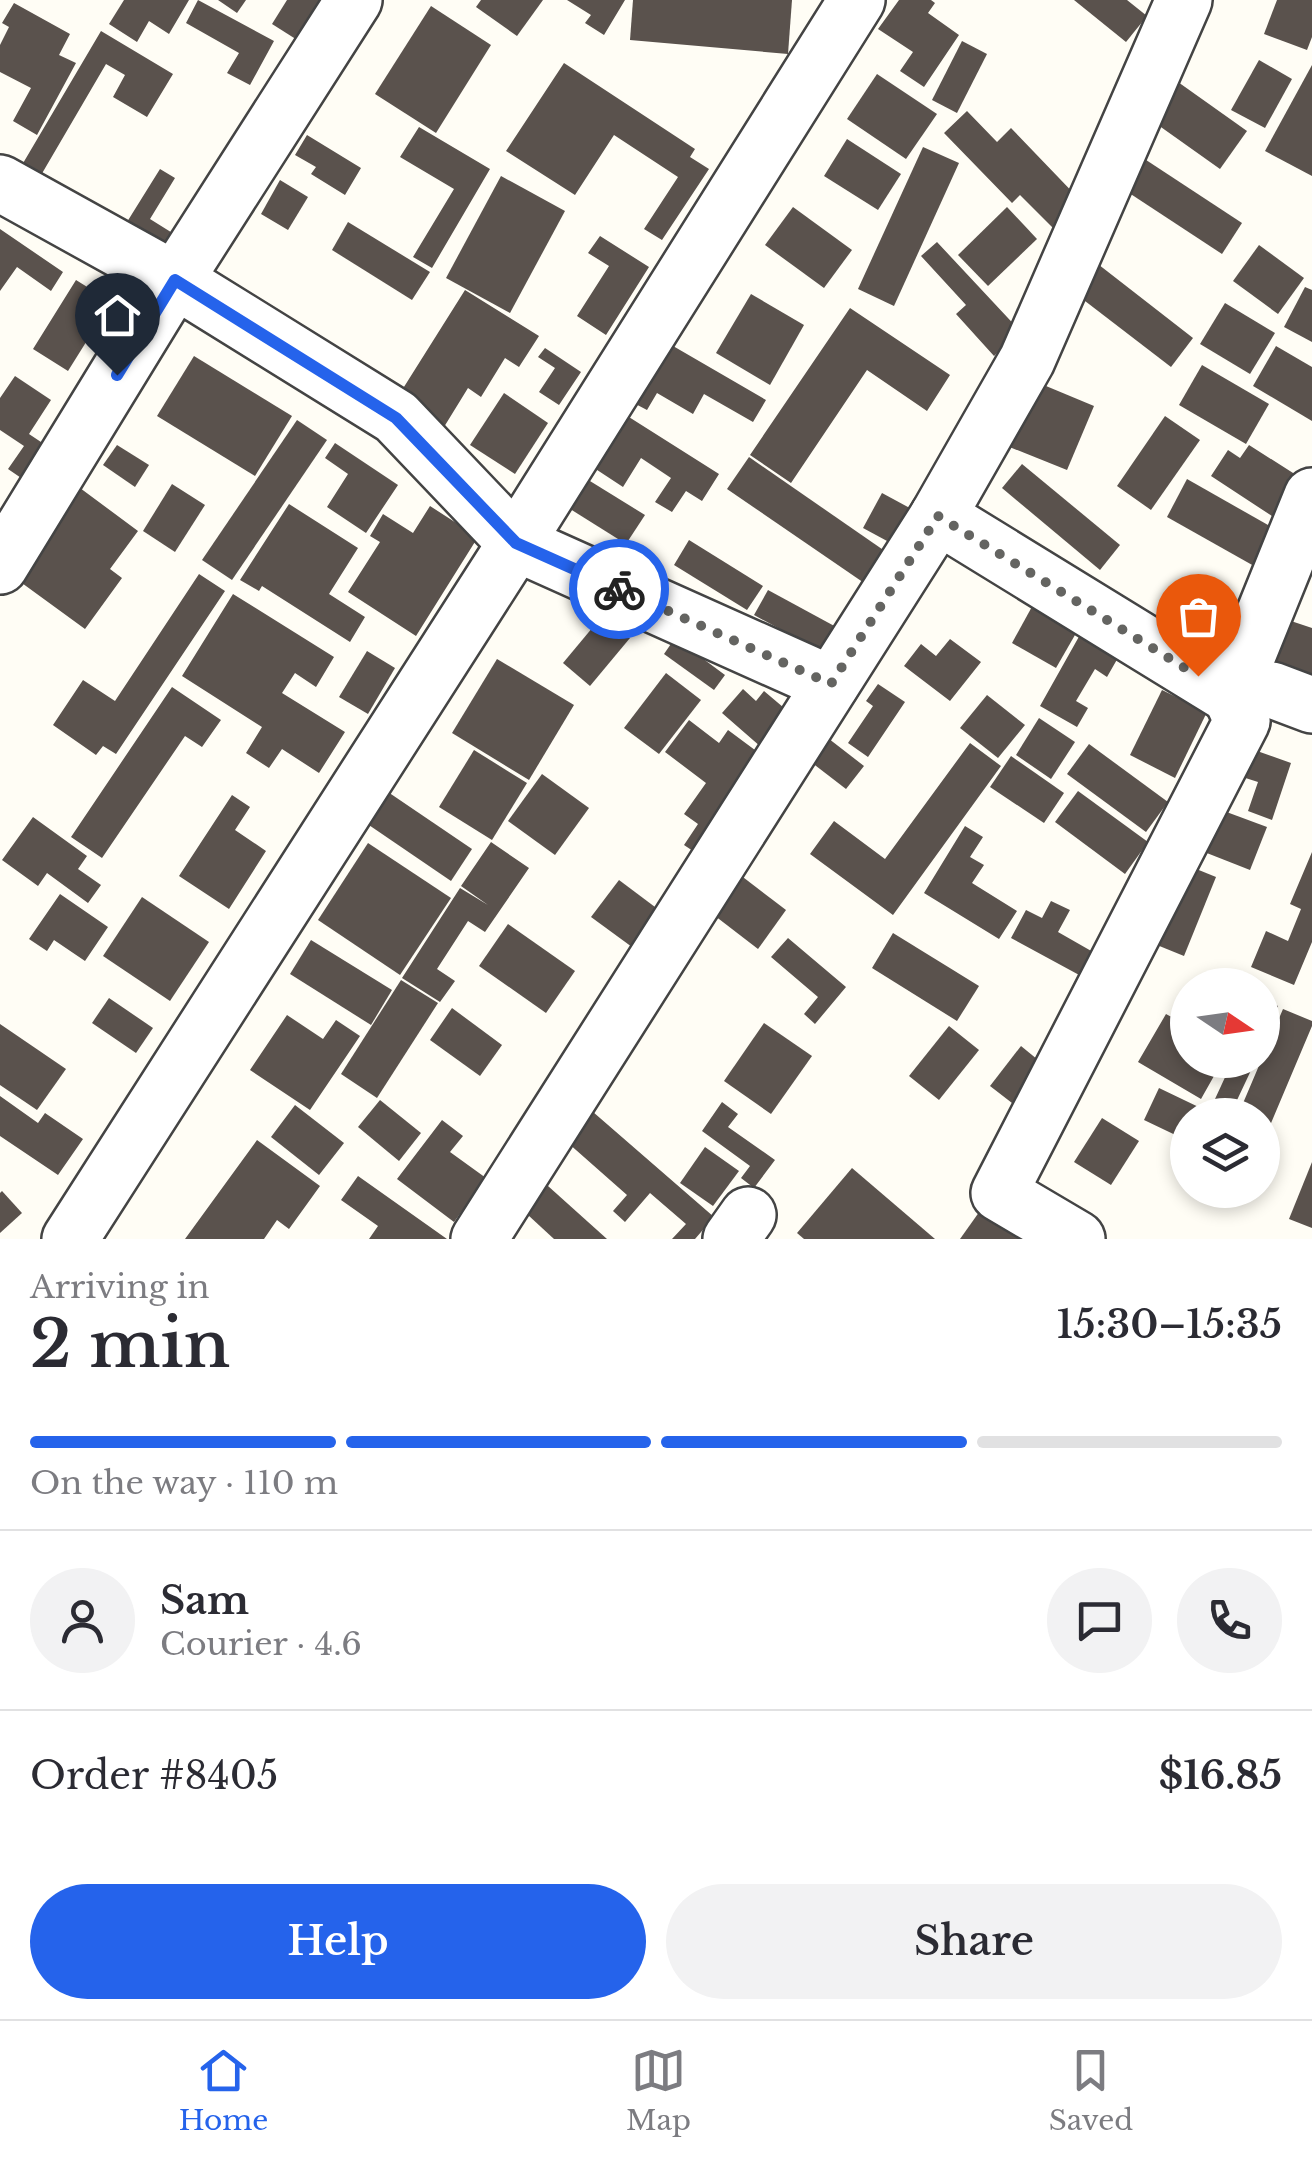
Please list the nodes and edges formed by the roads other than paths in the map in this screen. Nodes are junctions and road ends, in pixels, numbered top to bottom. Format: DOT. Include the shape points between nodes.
graph roads {
  1 [pos="354,0"];
  2 [pos="857,0"];
  3 [pos="1184,0"];
  4 [pos="0,184"];
  5 [pos="175,280"];
  6 [pos="1312,496"];
  7 [pos="938,516"];
  8 [pos="516,543"];
  9 [pos="0,566"];
  10 [pos="831,684"];
  11 [pos="1231,696"];
  12 [pos="1312,706"];
  13 [pos="70,1239"];
  14 [pos="479,1239"];
  15 [pos="1077,1239"];
  1 -- 5 [label="street"];
  2 -- 8 [label="street"];
  3 -- 7 [label="street" via="1027,360"];
  4 -- 5 [label="street"];
  5 -- 8 [label="street" via="396,418"];
  5 -- 9 [label="street"];
  6 -- 11 [label="street"];
  7 -- 10 [label="street"];
  7 -- 11 [label="street"];
  8 -- 10 [label="street"];
  8 -- 13 [label="street"];
  10 -- 14 [label="street"];
  11 -- 12 [label="street" via="1272,690"];
  11 -- 15 [label="street" via="1242,721 999,1193"];
}
